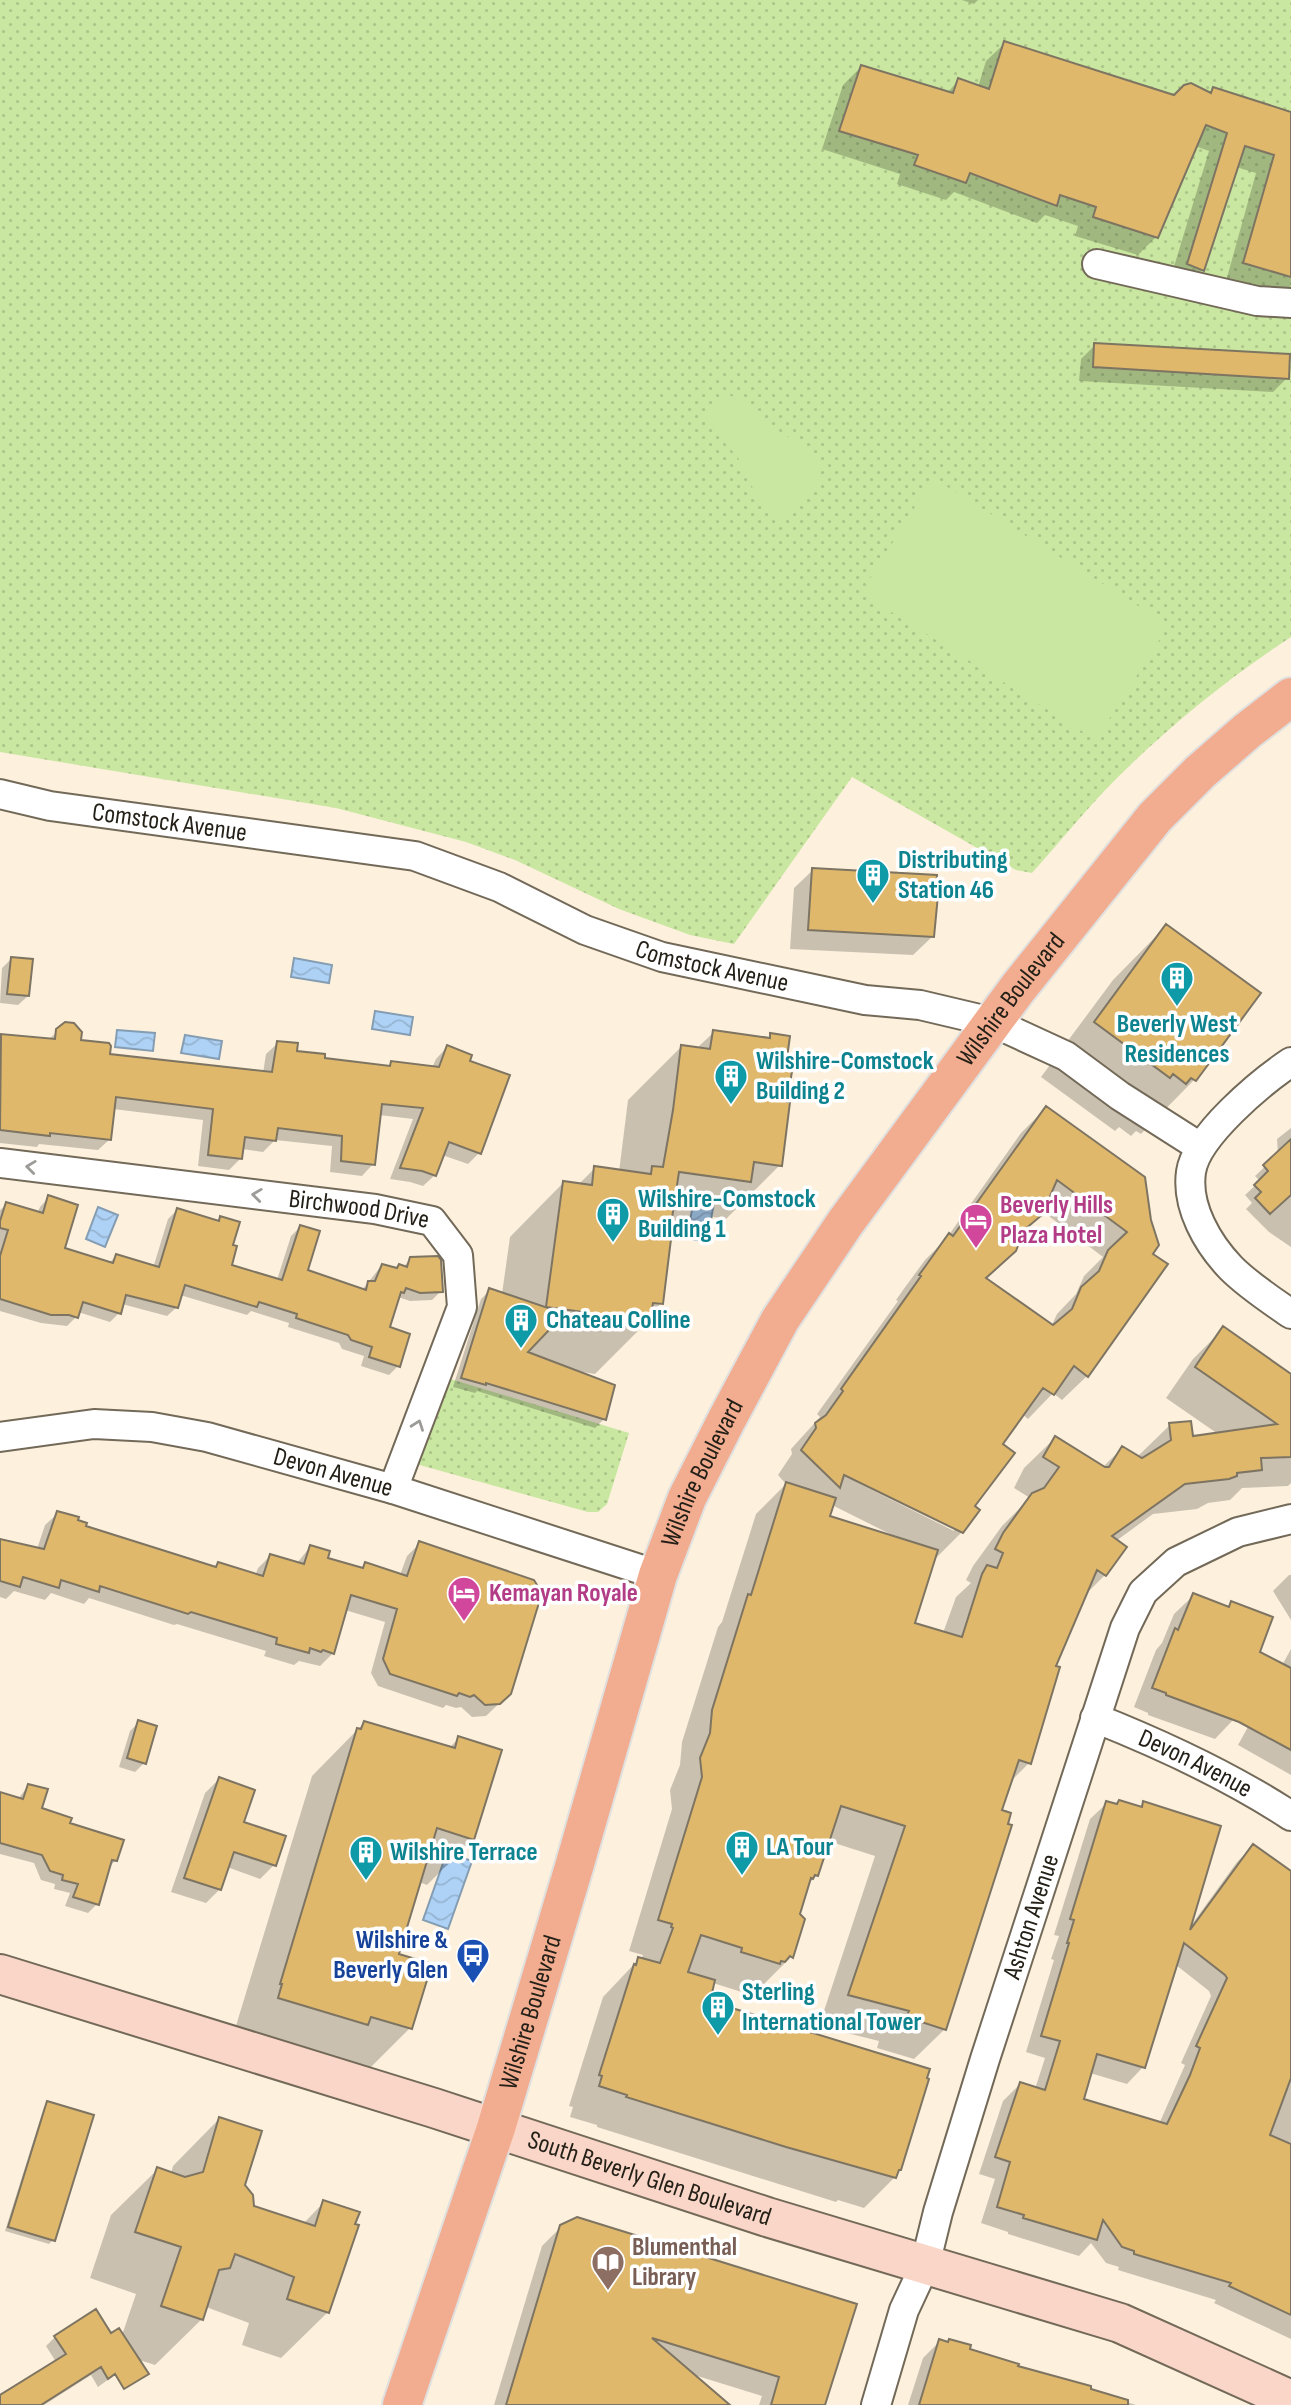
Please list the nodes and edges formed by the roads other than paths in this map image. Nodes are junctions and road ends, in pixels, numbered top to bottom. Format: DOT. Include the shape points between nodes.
graph roads {
  1 [pos="1097,264"];
  2 [pos="1291,303"];
  3 [pos="1291,697"];
  4 [pos="0,794"];
  5 [pos="992,1022"];
  6 [pos="1291,1062"];
  7 [pos="1200,1147"];
  8 [pos="0,1163"];
  9 [pos="1291,1314"];
  10 [pos="0,1437"];
  11 [pos="393,1489"];
  12 [pos="1291,1519"];
  13 [pos="658,1575"];
  14 [pos="1095,1718"];
  15 [pos="1291,1816"];
  16 [pos="0,1973"];
  17 [pos="496,2128"];
  18 [pos="925,2265"];
  19 [pos="1291,2400"];
  20 [pos="402,2405"];
  21 [pos="876,2405"];
  1 -- 2 [label="street" via="1257,301"];
  3 -- 5 [label="main road, Wilshire Boulevard" via="1219,755 1155,817"];
  4 -- 5 [label="street, Comstock Avenue" via="50,806 415,856 499,887 585,930 662,957"];
  5 -- 7 [label="street, Comstock Avenue" via="1066,1056"];
  5 -- 13 [label="main road, Wilshire Boulevard" via="780,1320 687,1498"];
  6 -- 7 [label="street" via="1247,1096"];
  7 -- 9 [label="street" via="1191,1171 1197,1218 1231,1268"];
  11 -- 8 [label="street, Birchwood Drive, one-way" via="462,1307 458,1255 432,1221 375,1209"];
  10 -- 11 [label="street, Devon Avenue" via="94,1424 152,1427 207,1437"];
  11 -- 13 [label="street, Devon Avenue"];
  12 -- 14 [label="street, Ashton Avenue" via="1238,1532 1176,1562 1143,1592 1125,1628"];
  13 -- 17 [label="main road, Wilshire Boulevard"];
  14 -- 15 [label="street, Devon Avenue" via="1250,1789"];
  14 -- 18 [label="street, Ashton Avenue" via="981,2072"];
  16 -- 17 [label="main road, South Beverly Glen Boulevard"];
  17 -- 18 [label="main road, South Beverly Glen Boulevard"];
  17 -- 20 [label="main road, Wilshire Boulevard"];
  18 -- 19 [label="main road, South Beverly Glen Boulevard" via="1119,2323"];
  18 -- 21 [label="street, Ashton Avenue" via="904,2310"];
}
